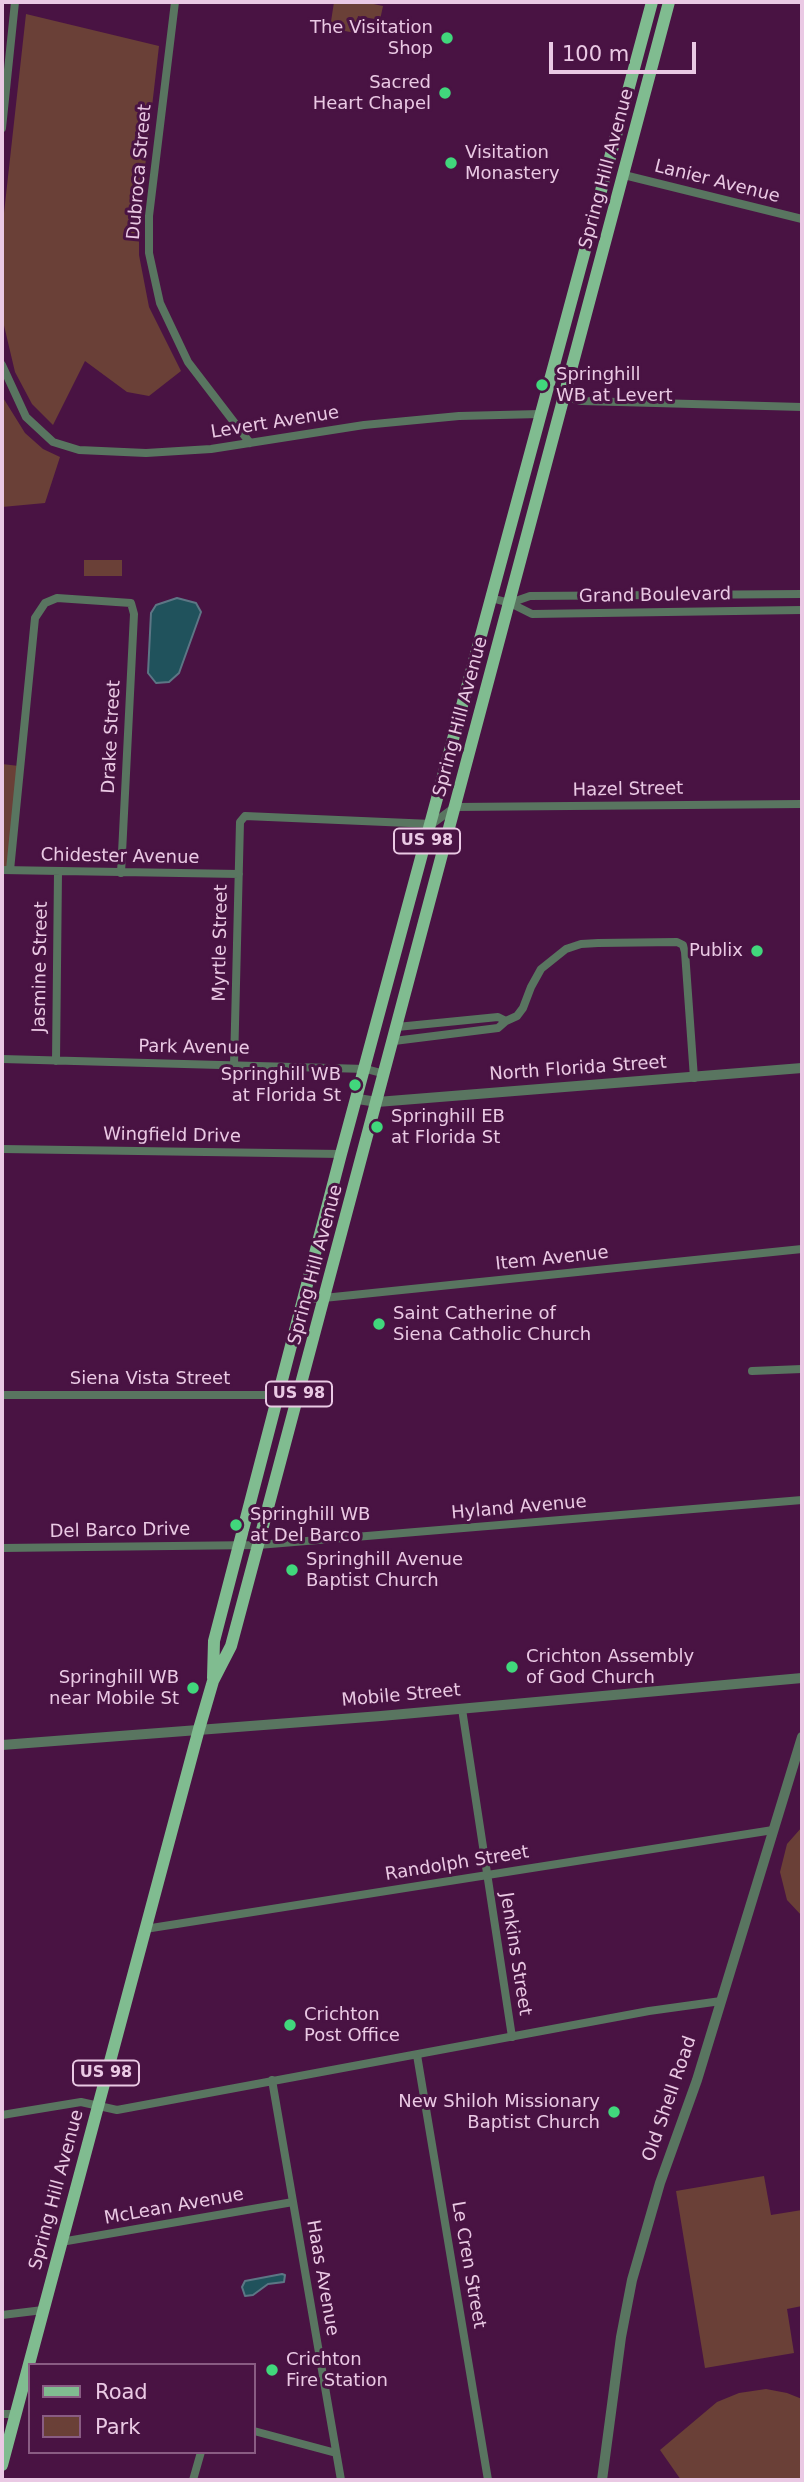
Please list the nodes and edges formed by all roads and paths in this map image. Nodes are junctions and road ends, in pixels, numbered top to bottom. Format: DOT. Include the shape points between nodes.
graph roads {
  1 [pos="15,2"];
  2 [pos="175,2"];
  3 [pos="652,2"];
  4 [pos="669,2"];
  5 [pos="636,62"];
  6 [pos="653,65"];
  7 [pos="2,128"];
  8 [pos="624,175"];
  9 [pos="802,219"];
  10 [pos="2,365"];
  11 [pos="565,397"];
  12 [pos="802,407"];
  13 [pos="540,414"];
  14 [pos="250,443"];
  15 [pos="802,594"];
  16 [pos="491,598"];
  17 [pos="510,603"];
  18 [pos="802,610"];
  19 [pos="802,804"];
  20 [pos="455,807"];
  21 [pos="432,824"];
  22 [pos="6,870"];
  23 [pos="58,872"];
  24 [pos="121,873"];
  25 [pos="239,874"];
  26 [pos="506,1021"];
  27 [pos="397,1027"];
  28 [pos="394,1041"];
  29 [pos="2,1059"];
  30 [pos="56,1061"];
  31 [pos="234,1065"];
  32 [pos="802,1068"];
  33 [pos="366,1069"];
  34 [pos="385,1074"];
  35 [pos="694,1078"];
  36 [pos="358,1099"];
  37 [pos="377,1102"];
  38 [pos="2,1149"];
  39 [pos="341,1154"];
  40 [pos="802,1249"];
  41 [pos="325,1298"];
  42 [pos="304,1300"];
  43 [pos="802,1369"];
  44 [pos="752,1371"];
  45 [pos="2,1395"];
  46 [pos="279,1395"];
  47 [pos="299,1395"];
  48 [pos="802,1500"];
  49 [pos="239,1545"];
  50 [pos="258,1545"];
  51 [pos="2,1548"];
  52 [pos="802,1678"];
  53 [pos="213,1681"];
  54 [pos="462,1709"];
  55 [pos="199,1729"];
  56 [pos="802,1737"];
  57 [pos="2,1745"];
  58 [pos="773,1830"];
  59 [pos="487,1875"];
  60 [pos="145,1929"];
  61 [pos="721,2001"];
  62 [pos="512,2037"];
  63 [pos="416,2055"];
  64 [pos="272,2080"];
  65 [pos="98,2105"];
  66 [pos="2,2115"];
  67 [pos="293,2203"];
  68 [pos="61,2242"];
  69 [pos="43,2310"];
  70 [pos="2,2315"];
  71 [pos="30,2363"];
  72 [pos="28,2370"];
  73 [pos="8,2414"];
  74 [pos="256,2432"];
  75 [pos="336,2453"];
  76 [pos="200,2454"];
  77 [pos="2,2465"];
  78 [pos="193,2480"];
  79 [pos="341,2480"];
  80 [pos="488,2480"];
  81 [pos="602,2480"];
  1 -- 7 [label="street"];
  2 -- 14 [label="street, Dubroca Street" via="149,216 149,253 160,303 188,362"];
  3 -- 5 [label="main road, Spring Hill Avenue / US 98"];
  4 -- 6 [label="main road, Spring Hill Avenue / US 98"];
  5 -- 6 [label="street"];
  5 -- 13 [label="main road, Spring Hill Avenue / US 98"];
  6 -- 8 [label="main road, Spring Hill Avenue / US 98"];
  8 -- 9 [label="street, Lanier Avenue"];
  8 -- 11 [label="main road, Spring Hill Avenue / US 98"];
  10 -- 14 [label="street, Levert Avenue" via="26,418 53,442 79,450 146,453"];
  11 -- 12 [label="street"];
  11 -- 17 [label="main road, Spring Hill Avenue / US 98"];
  13 -- 14 [label="street, Levert Avenue" via="364,425"];
  13 -- 16 [label="main road, Spring Hill Avenue / US 98"];
  15 -- 17 [label="street, Grand Boulevard" via="530,596"];
  16 -- 17 [label="street, Grand Boulevard"];
  16 -- 21 [label="main road, Spring Hill Avenue / US 98"];
  17 -- 18 [label="street, Grand Boulevard" via="532,614"];
  17 -- 20 [label="main road, Spring Hill Avenue / US 98"];
  19 -- 20 [label="street, Hazel Street"];
  20 -- 21 [label="street"];
  20 -- 27 [label="main road, Spring Hill Avenue / US 98"];
  21 -- 25 [label="street, Myrtle Street" via="245,816 240,822"];
  21 -- 33 [label="main road, Spring Hill Avenue / US 98"];
  22 -- 23 [label="street, Chidester Avenue"];
  22 -- 24 [label="street, Drake Street" via="35,618 45,603 57,598 131,603 134,614"];
  23 -- 24 [label="street, Chidester Avenue"];
  23 -- 30 [label="street, Jasmine Street"];
  24 -- 25 [label="street, Chidester Avenue"];
  25 -- 31 [label="street, Myrtle Street"];
  26 -- 27 [label="street" via="498,1017"];
  26 -- 28 [label="street" via="498,1028"];
  26 -- 35 [label="street" via="523,1008 541,969 566,949 581,944 677,942 685,952"];
  27 -- 28 [label="main road, Spring Hill Avenue / US 98"];
  28 -- 34 [label="main road, Spring Hill Avenue / US 98"];
  29 -- 30 [label="street, Park Avenue"];
  30 -- 31 [label="street, Park Avenue"];
  31 -- 33 [label="street, Park Avenue"];
  32 -- 35 [label="street, North Florida Street"];
  33 -- 34 [label="street, Park Avenue"];
  33 -- 36 [label="main road, Spring Hill Avenue / US 98"];
  34 -- 37 [label="main road, Spring Hill Avenue / US 98"];
  35 -- 37 [label="street, North Florida Street"];
  36 -- 37 [label="street, North Florida Street"];
  36 -- 39 [label="main road, Spring Hill Avenue / US 98"];
  37 -- 41 [label="main road, Spring Hill Avenue / US 98"];
  38 -- 39 [label="street, Wingfield Drive"];
  39 -- 42 [label="main road, Spring Hill Avenue / US 98"];
  40 -- 41 [label="street, Item Avenue"];
  41 -- 42 [label="street, Item Avenue"];
  41 -- 47 [label="main road, Spring Hill Avenue / US 98"];
  42 -- 46 [label="main road, Spring Hill Avenue / US 98"];
  43 -- 44 [label="street"];
  45 -- 46 [label="street, Siena Vista Street"];
  46 -- 47 [label="street, Siena Vista Street"];
  46 -- 49 [label="main road, Spring Hill Avenue / US 98"];
  47 -- 50 [label="main road, Spring Hill Avenue / US 98"];
  48 -- 50 [label="street, Hyland Avenue"];
  49 -- 50 [label="street, Hyland Avenue"];
  49 -- 51 [label="street, Del Barco Drive"];
  49 -- 53 [label="main road, Spring Hill Avenue / US 98" via="214,1641"];
  50 -- 53 [label="main road, Spring Hill Avenue / US 98" via="230,1646"];
  52 -- 54 [label="street, Mobile Street"];
  53 -- 55 [label="main road, Spring Hill Avenue / US 98"];
  54 -- 55 [label="street, Mobile Street"];
  54 -- 59 [label="street, Jenkins Street"];
  55 -- 57 [label="street, Mobile Street"];
  55 -- 60 [label="main road, Spring Hill Avenue / US 98"];
  56 -- 58 [label="street, Old Shell Road"];
  58 -- 59 [label="street, Randolph Street"];
  58 -- 61 [label="street, Old Shell Road"];
  59 -- 60 [label="street, Randolph Street"];
  59 -- 62 [label="street, Jenkins Street"];
  60 -- 65 [label="main road, Spring Hill Avenue / US 98"];
  61 -- 62 [label="street"];
  61 -- 81 [label="street, Old Shell Road" via="632,2280"];
  62 -- 63 [label="street"];
  63 -- 64 [label="street"];
  63 -- 80 [label="street, Le Cren Street"];
  64 -- 65 [label="street" via="117,2110"];
  64 -- 67 [label="street, Haas Avenue"];
  65 -- 66 [label="street" via="81,2102"];
  65 -- 68 [label="main road, Spring Hill Avenue / US 98"];
  67 -- 68 [label="street, McLean Avenue"];
  67 -- 75 [label="street, Haas Avenue"];
  68 -- 69 [label="main road, Spring Hill Avenue / US 98"];
  69 -- 70 [label="street"];
  69 -- 71 [label="main road, Spring Hill Avenue / US 98"];
  72 -- 73 [label="main road, Spring Hill Avenue / US 98"];
  73 -- 77 [label="main road, Spring Hill Avenue / US 98"];
  74 -- 75 [label="street"];
  75 -- 79 [label="street, Haas Avenue"];
  76 -- 78 [label="street"];
}
